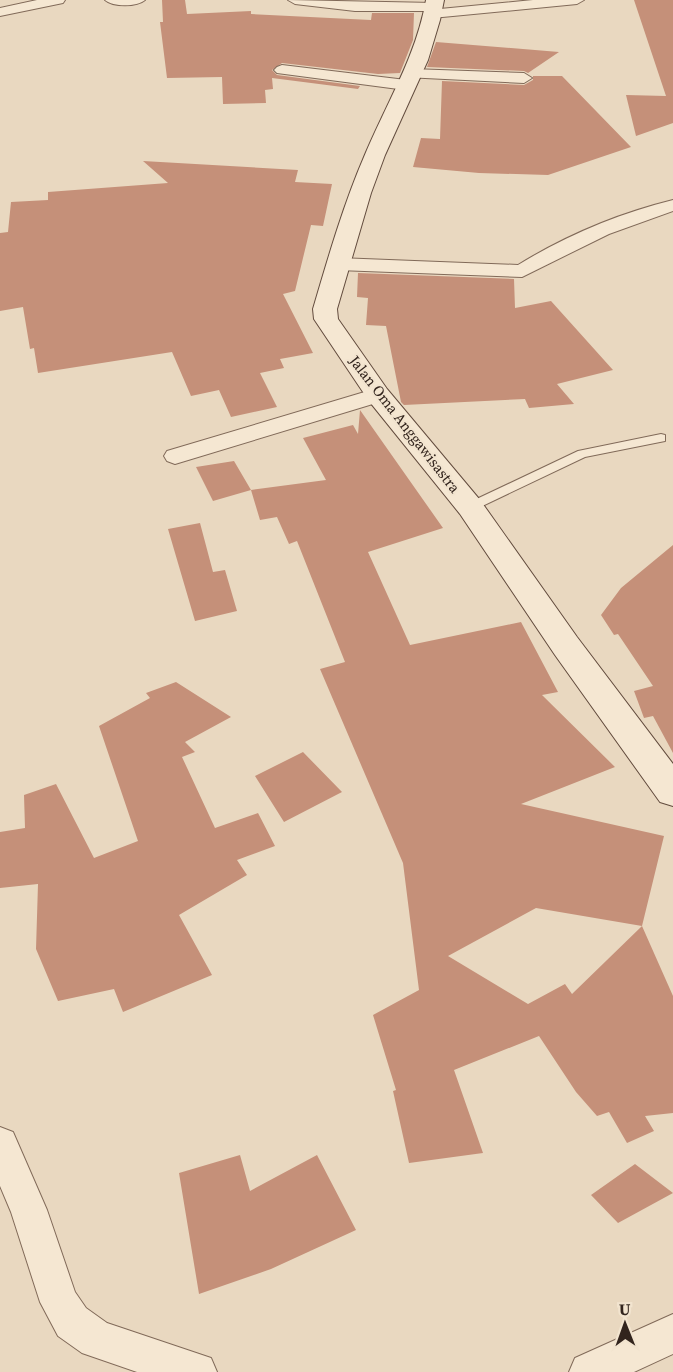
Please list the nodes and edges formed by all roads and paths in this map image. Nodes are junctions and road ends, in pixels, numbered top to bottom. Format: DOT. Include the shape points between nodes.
graph roads {
  1 [pos="58,0"];
  2 [pos="112,0"];
  3 [pos="138,0"];
  4 [pos="295,0"];
  5 [pos="577,0"];
  6 [pos="434,7"];
  7 [pos="0,12"];
  8 [pos="282,70"];
  9 [pos="524,78"];
  10 [pos="409,79"];
  11 [pos="673,205"];
  12 [pos="338,264"];
  13 [pos="378,395"];
  14 [pos="661,438"];
  15 [pos="175,456"];
  16 [pos="470,507"];
  17 [pos="667,783"];
  18 [pos="0,1145"];
  19 [pos="673,1334"];
  20 [pos="197,1372"];
  21 [pos="589,1372"];
  1 -- 7 [label="street"];
  2 -- 3 [label="street"];
  4 -- 6 [label="street" via="355,7"];
  5 -- 6 [label="street"];
  6 -- 10 [label="main road, Jalan Oma Anggawisastra"];
  8 -- 10 [label="street"];
  9 -- 10 [label="street"];
  10 -- 12 [label="main road, Jalan Oma Anggawisastra" via="374,157"];
  11 -- 12 [label="street" via="602,231 522,271"];
  12 -- 13 [label="main road, Jalan Oma Anggawisastra" via="326,319"];
  13 -- 15 [label="street"];
  13 -- 16 [label="main road, Jalan Oma Anggawisastra"];
  14 -- 16 [label="lane" via="582,454"];
  16 -- 17 [label="main road, Jalan Oma Anggawisastra"];
  18 -- 20 [label="street" via="29,1210 59,1302 72,1322 96,1339"];
  19 -- 21 [label="street"];
}
